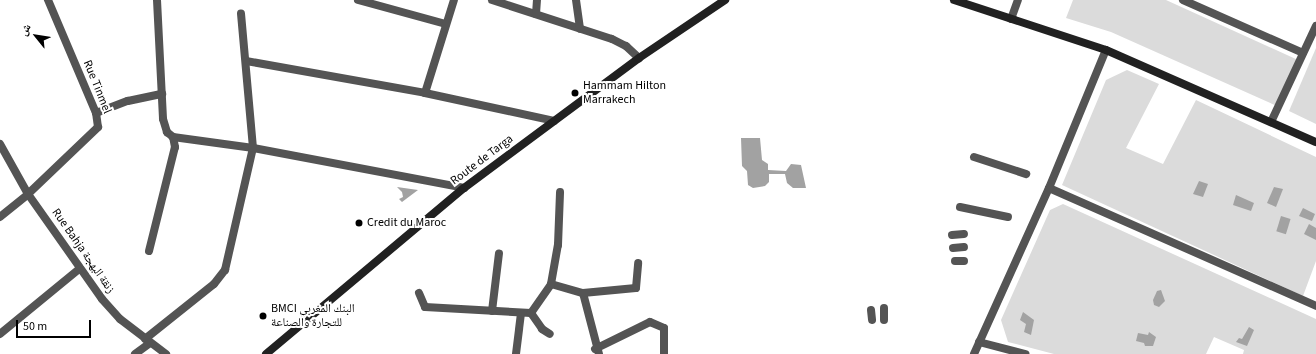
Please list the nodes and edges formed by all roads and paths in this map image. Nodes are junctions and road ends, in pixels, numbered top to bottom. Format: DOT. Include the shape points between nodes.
graph roads {
  1 [pos="48,0"];
  2 [pos="157,0"];
  3 [pos="358,0"];
  4 [pos="454,0"];
  5 [pos="492,0"];
  6 [pos="537,0"];
  7 [pos="576,0"];
  8 [pos="725,0"];
  9 [pos="954,0"];
  10 [pos="1018,0"];
  11 [pos="1183,0"];
  12 [pos="241,14"];
  13 [pos="536,14"];
  14 [pos="1011,18"];
  15 [pos="446,24"];
  16 [pos="1316,26"];
  17 [pos="580,29"];
  18 [pos="1106,50"];
  19 [pos="1303,53"];
  20 [pos="639,58"];
  21 [pos="246,61"];
  22 [pos="426,93"];
  23 [pos="162,94"];
  24 [pos="96,113"];
  25 [pos="554,121"];
  26 [pos="1271,122"];
  27 [pos="173,137"];
  28 [pos="1316,142"];
  29 [pos="0,144"];
  30 [pos="253,148"];
  31 [pos="974,157"];
  32 [pos="1026,174"];
  33 [pos="464,188"];
  34 [pos="1049,188"];
  35 [pos="560,192"];
  36 [pos="28,194"];
  37 [pos="960,207"];
  38 [pos="0,217"];
  39 [pos="1008,217"];
  40 [pos="964,234"];
  41 [pos="952,235"];
  42 [pos="964,247"];
  43 [pos="953,248"];
  44 [pos="149,251"];
  45 [pos="499,253"];
  46 [pos="955,261"];
  47 [pos="964,261"];
  48 [pos="638,263"];
  49 [pos="79,269"];
  50 [pos="551,284"];
  51 [pos="419,293"];
  52 [pos="583,293"];
  53 [pos="1316,306"];
  54 [pos="884,308"];
  55 [pos="872,310"];
  56 [pos="492,311"];
  57 [pos="522,313"];
  58 [pos="530,313"];
  59 [pos="872,320"];
  60 [pos="884,320"];
  61 [pos="0,334"];
  62 [pos="550,334"];
  63 [pos="147,341"];
  64 [pos="979,342"];
  65 [pos="597,352"];
  66 [pos="135,354"];
  67 [pos="166,354"];
  68 [pos="266,354"];
  69 [pos="516,354"];
  70 [pos="664,354"];
  71 [pos="974,354"];
  72 [pos="1025,354"];
  1 -- 24 [label="street, Rue Tinmel"];
  2 -- 23 [label="street"];
  3 -- 15 [label="street"];
  4 -- 15 [label="street"];
  5 -- 13 [label="street"];
  6 -- 13 [label="street"];
  7 -- 17 [label="street"];
  8 -- 20 [label="main road, Route de Targa"];
  9 -- 14 [label="main road"];
  10 -- 14 [label="street"];
  11 -- 19 [label="street"];
  12 -- 21 [label="street"];
  13 -- 17 [label="street"];
  14 -- 18 [label="main road"];
  15 -- 22 [label="street"];
  16 -- 19 [label="street"];
  17 -- 20 [label="street" via="612,39 626,46"];
  18 -- 26 [label="main road"];
  18 -- 34 [label="street"];
  19 -- 26 [label="street"];
  20 -- 25 [label="main road, Route de Targa"];
  21 -- 22 [label="street"];
  21 -- 30 [label="street"];
  22 -- 25 [label="street"];
  23 -- 24 [label="street" via="128,101"];
  23 -- 27 [label="street" via="165,126"];
  24 -- 36 [label="street, Rue Tinmel" via="96,130"];
  25 -- 33 [label="main road, Route de Targa"];
  26 -- 28 [label="main road"];
  27 -- 30 [label="street"];
  27 -- 44 [label="street" via="175,147"];
  29 -- 36 [label="street, Rue Bahja زنقة البهجة"];
  30 -- 33 [label="street"];
  30 -- 63 [label="street" via="226,270 214,284"];
  31 -- 32 [label="street"];
  33 -- 68 [label="main road, Route de Targa"];
  34 -- 53 [label="street"];
  34 -- 64 [label="street"];
  35 -- 50 [label="street" via="558,245"];
  36 -- 38 [label="street, Rue Tinmel"];
  36 -- 49 [label="street, Rue Bahja زنقة البهجة"];
  37 -- 39 [label="street"];
  40 -- 41 [label="street"];
  42 -- 43 [label="street"];
  45 -- 56 [label="street"];
  46 -- 47 [label="street"];
  48 -- 52 [label="street" via="636,288"];
  49 -- 61 [label="street"];
  49 -- 63 [label="street, Rue Bahja زنقة البهجة" via="110,310"];
  50 -- 52 [label="street"];
  50 -- 58 [label="street"];
  51 -- 56 [label="street" via="425,307"];
  52 -- 65 [label="street" via="592,320"];
  54 -- 60 [label="street"];
  55 -- 59 [label="street"];
  56 -- 57 [label="street"];
  57 -- 58 [label="street"];
  57 -- 69 [label="street"];
  58 -- 62 [label="street" via="542,329"];
  63 -- 66 [label="street"];
  63 -- 67 [label="street, Rue Bahja زنقة البهجة"];
  64 -- 71 [label="street"];
  64 -- 72 [label="street"];
  65 -- 70 [label="street" via="650,322 664,328"];
}
